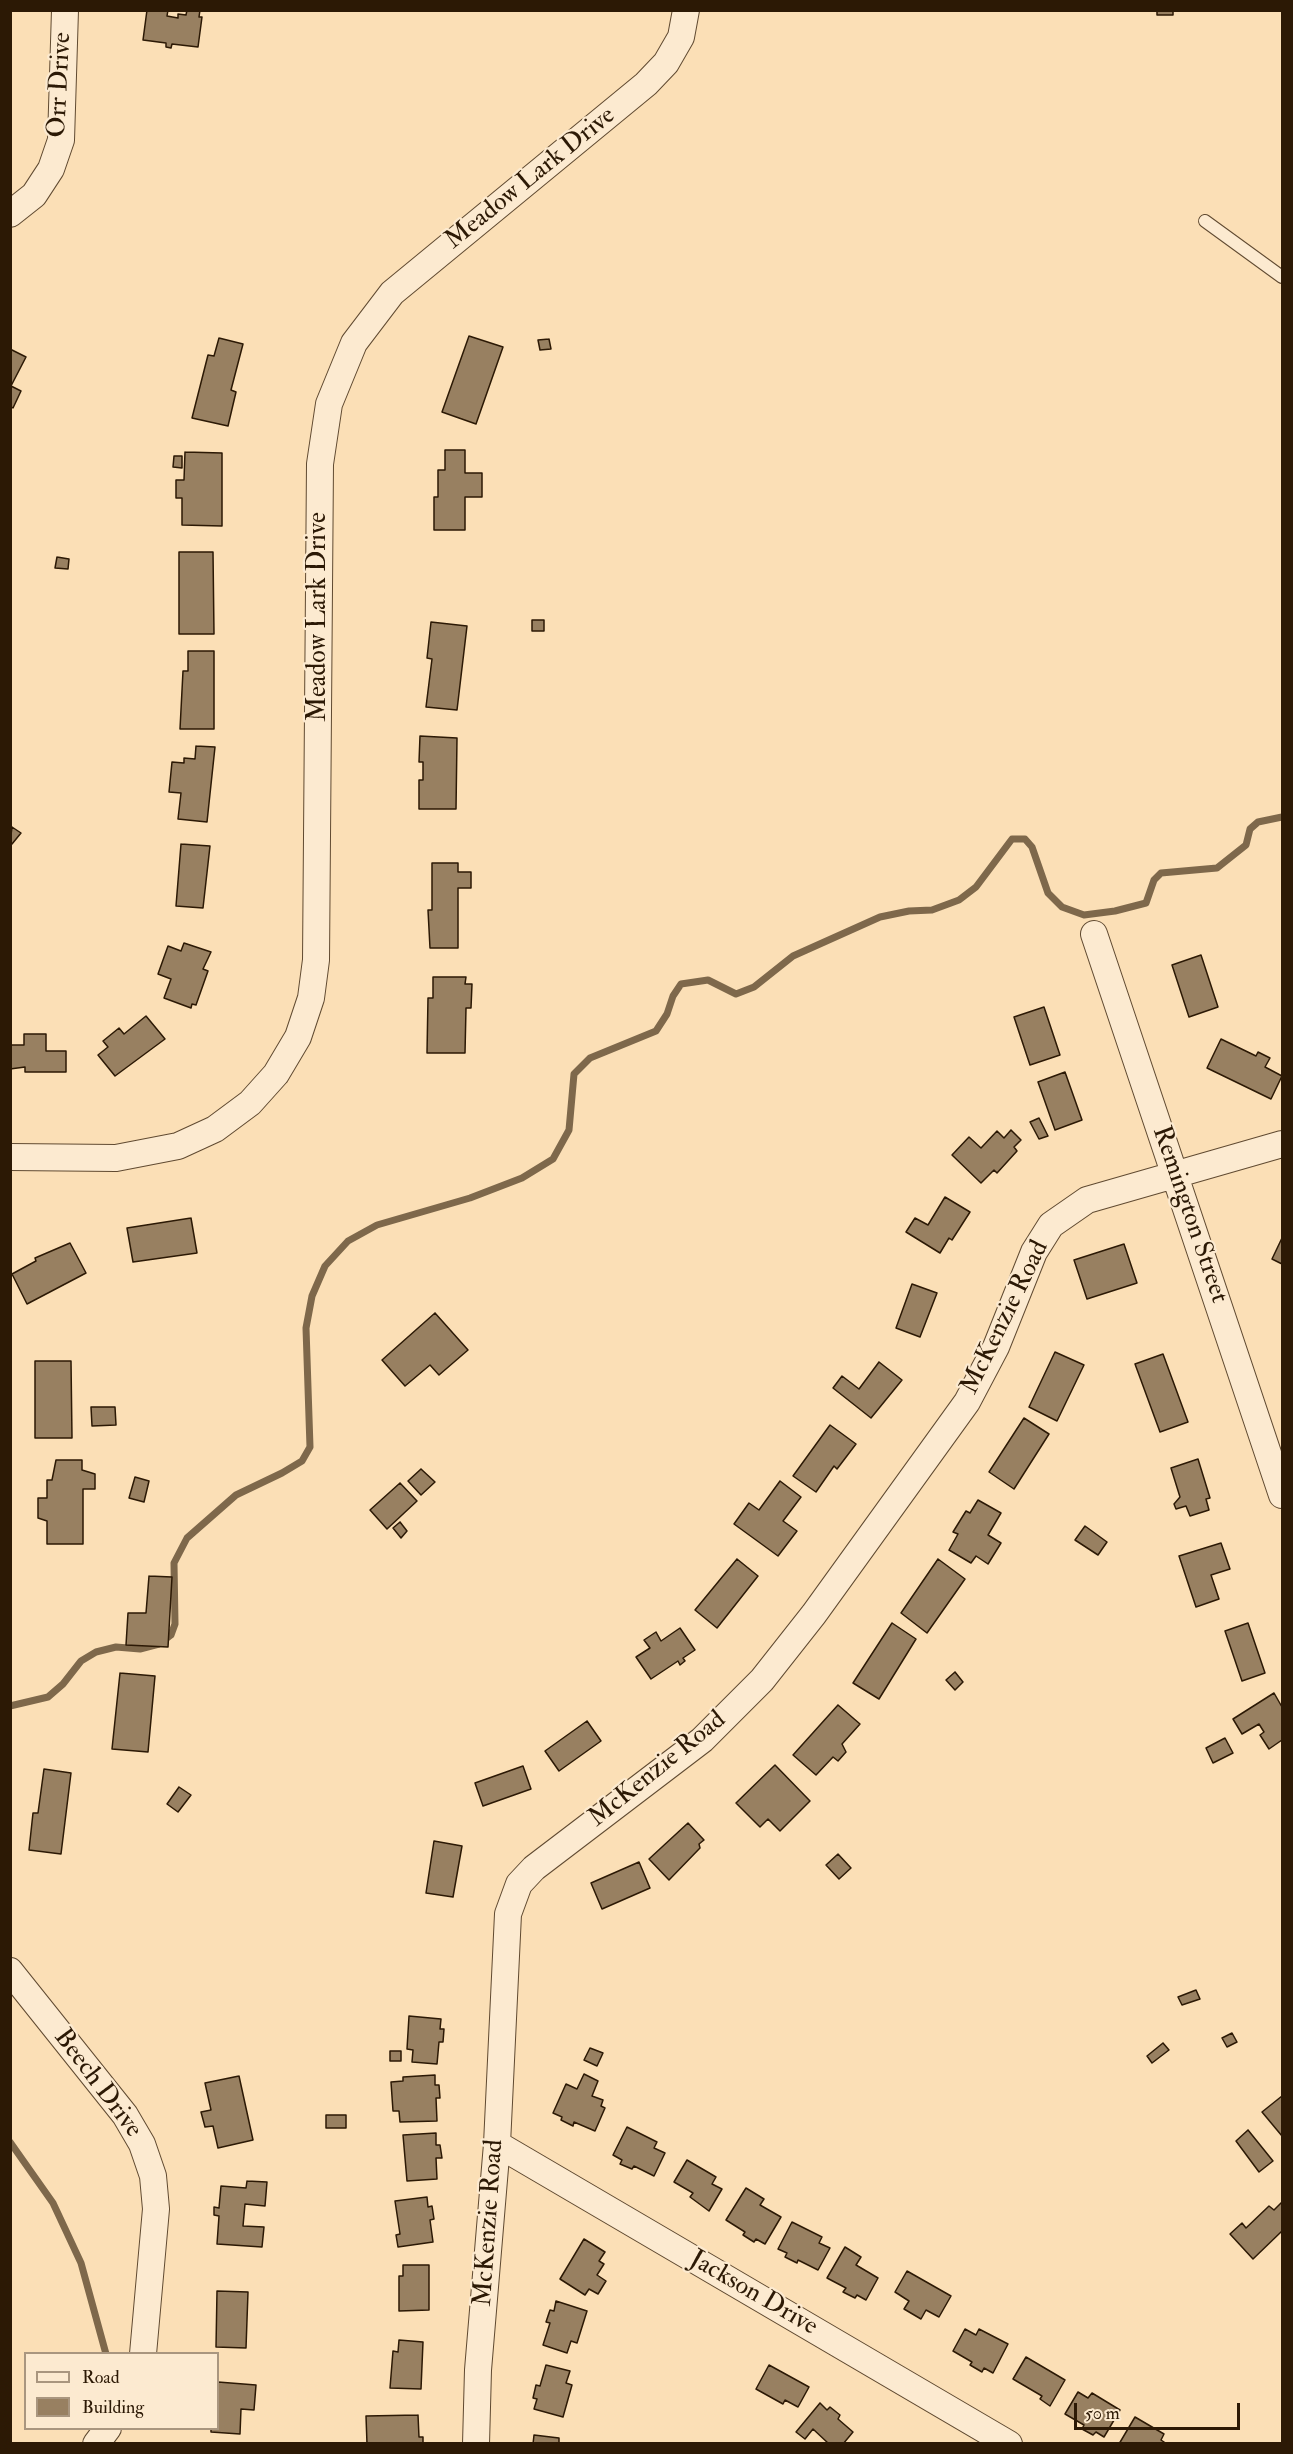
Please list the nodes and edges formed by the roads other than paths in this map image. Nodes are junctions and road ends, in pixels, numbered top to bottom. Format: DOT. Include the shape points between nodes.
graph roads {
  1 [pos="65,10"];
  2 [pos="686,10"];
  3 [pos="10,214"];
  4 [pos="1205,221"];
  5 [pos="1282,277"];
  6 [pos="1094,934"];
  7 [pos="1282,1144"];
  8 [pos="10,1157"];
  9 [pos="1176,1176"];
  10 [pos="1282,1495"];
  11 [pos="10,1971"];
  12 [pos="497,2144"];
  13 [pos="143,2352"];
  14 [pos="106,2430"];
  15 [pos="96,2444"];
  16 [pos="476,2444"];
  17 [pos="1009,2444"];
  1 -- 3 [label="street, Orr Drive" via="61,140 51,169 34,195"];
  2 -- 8 [label="street, Meadow Lark Drive" via="681,37 666,63 646,84 392,293 354,343 329,404 320,464 316,960 311,998 298,1037 276,1074 250,1103 215,1129 178,1146 116,1158"];
  4 -- 5 [label="lane"];
  6 -- 9 [label="street, Remington Street"];
  7 -- 9 [label="street, McKenzie Road"];
  9 -- 10 [label="street, Remington Street"];
  9 -- 12 [label="street, McKenzie Road" via="1087,1200 1051,1226 1034,1252 996,1347 967,1402 762,1680 702,1740 534,1868 519,1884 508,1914"];
  11 -- 13 [label="street, Beech Drive" via="125,2115 142,2144 153,2176 156,2209"];
  12 -- 16 [label="street, McKenzie Road" via="478,2370"];
  12 -- 17 [label="street, Jackson Drive"];
  14 -- 15 [label="street"];
}
